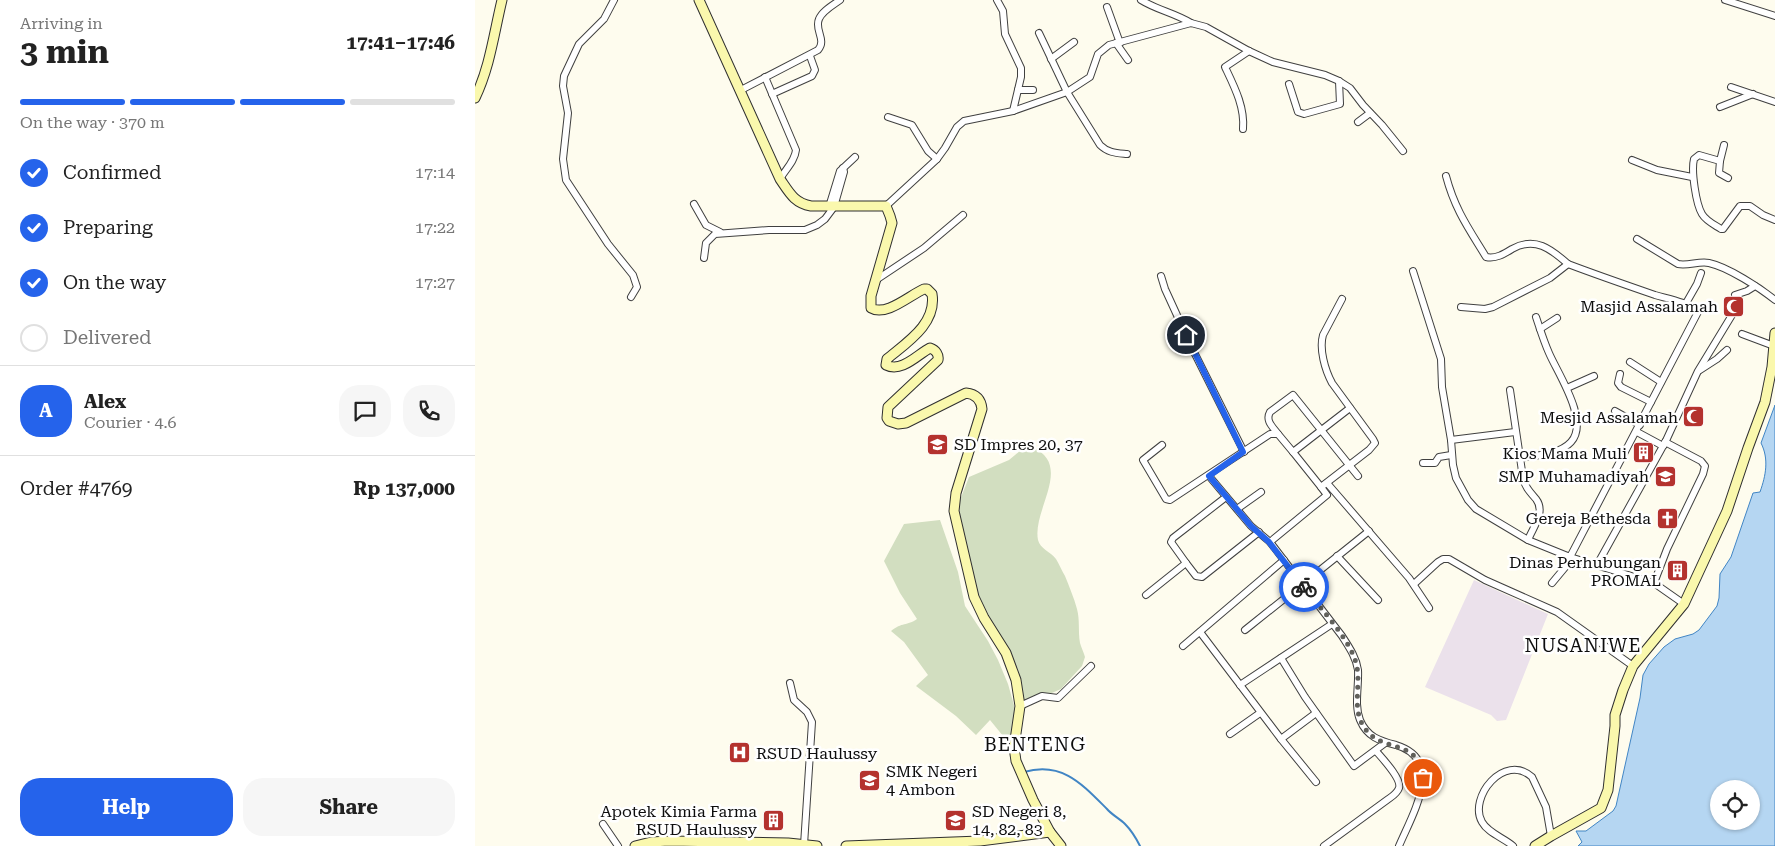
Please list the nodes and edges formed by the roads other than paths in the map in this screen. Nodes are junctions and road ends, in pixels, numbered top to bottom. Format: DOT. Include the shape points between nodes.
graph roads {
  1 [pos="502,0"];
  2 [pos="614,0"];
  3 [pos="699,0"];
  4 [pos="840,0"];
  5 [pos="997,0"];
  6 [pos="1141,0"];
  7 [pos="1725,0"];
  8 [pos="1107,6"];
  9 [pos="1775,16"];
  10 [pos="1191,23"];
  11 [pos="1039,33"];
  12 [pos="1074,42"];
  13 [pos="1118,43"];
  14 [pos="1249,52"];
  15 [pos="810,56"];
  16 [pos="1051,59"];
  17 [pos="1128,60"];
  18 [pos="765,78"];
  19 [pos="1339,81"];
  20 [pos="1289,84"];
  21 [pos="1731,87"];
  22 [pos="741,90"];
  23 [pos="1018,90"];
  24 [pos="1033,90"];
  25 [pos="1067,92"];
  26 [pos="772,94"];
  27 [pos="1753,94"];
  28 [pos="475,98"];
  29 [pos="1775,102"];
  30 [pos="1720,107"];
  31 [pos="1013,111"];
  32 [pos="1370,113"];
  33 [pos="888,117"];
  34 [pos="1358,122"];
  35 [pos="1243,129"];
  36 [pos="1724,145"];
  37 [pos="1403,151"];
  38 [pos="1127,154"];
  39 [pos="855,157"];
  40 [pos="937,159"];
  41 [pos="1632,160"];
  42 [pos="1720,161"];
  43 [pos="1446,176"];
  44 [pos="1692,177"];
  45 [pos="1728,178"];
  46 [pos="780,179"];
  47 [pos="693,204"];
  48 [pos="885,206"];
  49 [pos="832,208"];
  50 [pos="963,215"];
  51 [pos="1775,220"];
  52 [pos="722,233"];
  53 [pos="1637,239"];
  54 [pos="704,258"];
  55 [pos="1568,264"];
  56 [pos="1413,271"];
  57 [pos="1701,273"];
  58 [pos="1161,276"];
  59 [pos="876,280"];
  60 [pos="1755,286"];
  61 [pos="1735,294"];
  62 [pos="631,297"];
  63 [pos="1342,299"];
  64 [pos="1775,300"];
  65 [pos="1685,304"];
  66 [pos="1461,307"];
  67 [pos="1732,315"];
  68 [pos="1535,317"];
  69 [pos="1557,318"];
  70 [pos="1540,329"];
  71 [pos="1775,333"];
  72 [pos="1742,334"];
  73 [pos="1774,346"];
  74 [pos="1727,350"];
  75 [pos="1630,362"];
  76 [pos="1698,371"];
  77 [pos="1620,374"];
  78 [pos="1594,376"];
  79 [pos="1661,382"];
  80 [pos="1567,388"];
  81 [pos="1510,390"];
  82 [pos="1651,402"];
  83 [pos="1350,408"];
  84 [pos="1615,411"];
  85 [pos="1640,425"];
  86 [pos="1322,430"];
  87 [pos="1515,432"];
  88 [pos="1637,432"];
  89 [pos="1278,434"];
  90 [pos="1451,440"];
  91 [pos="1664,444"];
  92 [pos="1162,445"];
  93 [pos="1243,452"];
  94 [pos="1293,452"];
  95 [pos="1451,455"];
  96 [pos="1520,458"];
  97 [pos="1423,463"];
  98 [pos="1349,465"];
  99 [pos="1209,476"];
  100 [pos="1358,476"];
  101 [pos="1327,483"];
  102 [pos="1321,487"];
  103 [pos="1333,490"];
  104 [pos="1261,492"];
  105 [pos="1327,495"];
  106 [pos="1226,497"];
  107 [pos="1237,509"];
  108 [pos="1369,531"];
  109 [pos="1259,532"];
  110 [pos="1527,540"];
  111 [pos="1269,542"];
  112 [pos="1337,556"];
  113 [pos="1570,557"];
  114 [pos="1284,560"];
  115 [pos="1186,563"];
  116 [pos="1597,564"];
  117 [pos="1553,583"];
  118 [pos="1654,583"];
  119 [pos="1414,584"];
  120 [pos="1302,585"];
  121 [pos="1146,595"];
  122 [pos="1378,600"];
  123 [pos="1684,604"];
  124 [pos="1429,608"];
  125 [pos="1332,624"];
  126 [pos="1245,630"];
  127 [pos="1200,632"];
  128 [pos="1183,646"];
  129 [pos="1281,658"];
  130 [pos="1091,666"];
  131 [pos="1633,666"];
  132 [pos="790,683"];
  133 [pos="1240,685"];
  134 [pos="1019,706"];
  135 [pos="1260,712"];
  136 [pos="1316,713"];
  137 [pos="1230,734"];
  138 [pos="1281,739"];
  139 [pos="1385,743"];
  140 [pos="1375,751"];
  141 [pos="1316,782"];
  142 [pos="603,824"];
  143 [pos="1050,832"];
  144 [pos="1551,836"];
  145 [pos="981,844"];
  146 [pos="804,845"];
  147 [pos="933,845"];
  148 [pos="618,846"];
  149 [pos="635,846"];
  150 [pos="817,846"];
  151 [pos="846,846"];
  152 [pos="878,846"];
  153 [pos="1061,846"];
  154 [pos="1324,846"];
  155 [pos="1399,846"];
  156 [pos="1513,846"];
  157 [pos="1535,846"];
  1 -- 28 [label="street" via="490,58"];
  2 -- 62 [label="street" via="605,19 579,44 564,76 568,113 563,159 566,180 603,238 633,274 637,287"];
  3 -- 22 [label="street"];
  4 -- 15 [label="street" via="819,18 817,24 822,46"];
  5 -- 23 [label="street" via="1003,11 1005,34 1021,68"];
  6 -- 10 [label="street"];
  7 -- 9 [label="street"];
  8 -- 13 [label="street"];
  10 -- 13 [label="street"];
  10 -- 14 [label="street" via="1213,30"];
  11 -- 16 [label="street"];
  12 -- 16 [label="street"];
  13 -- 17 [label="street"];
  13 -- 25 [label="street" via="1101,50 1090,77"];
  14 -- 19 [label="street"];
  14 -- 35 [label="street" via="1225,67 1241,105"];
  15 -- 18 [label="street"];
  15 -- 26 [label="street" via="815,70 812,76"];
  16 -- 25 [label="street"];
  18 -- 22 [label="street"];
  18 -- 26 [label="street"];
  19 -- 20 [label="street" via="1340,104 1304,114 1299,112"];
  19 -- 32 [label="street" via="1350,88"];
  21 -- 27 [label="street"];
  22 -- 46 [label="street"];
  23 -- 24 [label="street"];
  23 -- 31 [label="street"];
  25 -- 31 [label="street"];
  25 -- 38 [label="street" via="1103,148"];
  26 -- 46 [label="street" via="796,150 794,159"];
  27 -- 29 [label="street"];
  27 -- 30 [label="street"];
  31 -- 40 [label="street" via="964,121"];
  32 -- 34 [label="street"];
  32 -- 37 [label="street"];
  33 -- 40 [label="street" via="912,125 928,151"];
  36 -- 42 [label="street"];
  39 -- 49 [label="street" via="843,168"];
  40 -- 48 [label="street"];
  41 -- 44 [label="street" via="1657,170"];
  42 -- 44 [label="street" via="1696,156"];
  42 -- 45 [label="street" via="1719,173"];
  43 -- 55 [label="street" via="1460,216 1486,257 1497,257 1525,243 1534,243 1555,253"];
  44 -- 51 [label="street" via="1701,213 1721,229 1726,227 1741,205 1750,206"];
  46 -- 49 [label="street" via="799,203"];
  47 -- 52 [label="street" via="706,225"];
  48 -- 49 [label="street"];
  48 -- 59 [label="street" via="892,223"];
  49 -- 52 [label="street" via="825,219 805,230"];
  50 -- 59 [label="street"];
  52 -- 54 [label="street" via="709,238"];
  53 -- 60 [label="street" via="1673,262 1713,264"];
  55 -- 65 [label="street"];
  55 -- 66 [label="street" via="1550,278 1493,307"];
  56 -- 90 [label="street" via="1441,359"];
  57 -- 65 [label="street"];
  58 -- 93 [label="street" via="1191,348"];
  59 -- 134 [label="street" via="871,305 874,310 887,309 924,289 933,296 930,313 921,329 885,363 891,367 909,362 930,348 938,360 888,408 889,422 906,423 966,393 981,402 982,409 956,493 954,511 974,597 1012,667"];
  60 -- 61 [label="street"];
  60 -- 64 [label="street"];
  63 -- 83 [label="street" via="1321,340 1329,377"];
  65 -- 79 [label="street" via="1697,310 1697,314"];
  67 -- 76 [label="street"];
  68 -- 70 [label="street"];
  69 -- 70 [label="street"];
  70 -- 80 [label="street" via="1549,355"];
  71 -- 73 [label="street"];
  72 -- 73 [label="street"];
  73 -- 123 [label="street" via="1765,402 1727,511"];
  74 -- 76 [label="street"];
  75 -- 79 [label="street"];
  76 -- 91 [label="street"];
  77 -- 82 [label="street" via="1618,383 1621,387"];
  78 -- 80 [label="street"];
  79 -- 82 [label="street"];
  80 -- 96 [label="street" via="1576,417 1575,437 1559,451"];
  81 -- 87 [label="street"];
  82 -- 85 [label="street"];
  83 -- 86 [label="street"];
  83 -- 98 [label="street" via="1375,443"];
  84 -- 85 [label="street"];
  85 -- 88 [label="street"];
  86 -- 89 [label="street" via="1293,395 1268,416"];
  86 -- 94 [label="street"];
  86 -- 98 [label="street"];
  87 -- 90 [label="street"];
  87 -- 96 [label="street"];
  88 -- 91 [label="street"];
  88 -- 113 [label="street"];
  89 -- 93 [label="street" via="1270,434"];
  89 -- 94 [label="street"];
  90 -- 95 [label="street"];
  91 -- 116 [label="street"];
  91 -- 118 [label="street" via="1701,461 1705,466"];
  92 -- 99 [label="street" via="1143,460 1166,499 1173,499"];
  93 -- 99 [label="street"];
  94 -- 102 [label="street"];
  95 -- 97 [label="street" via="1439,457 1433,463"];
  95 -- 110 [label="street" via="1456,478 1472,506"];
  96 -- 110 [label="street" via="1524,483 1538,501 1541,511"];
  98 -- 100 [label="street"];
  98 -- 101 [label="street"];
  99 -- 106 [label="street"];
  101 -- 102 [label="street"];
  101 -- 103 [label="street"];
  102 -- 105 [label="street"];
  103 -- 105 [label="street"];
  103 -- 108 [label="street"];
  104 -- 107 [label="street"];
  105 -- 111 [label="street"];
  106 -- 107 [label="street"];
  106 -- 115 [label="street" via="1171,539"];
  107 -- 109 [label="street"];
  108 -- 112 [label="street"];
  108 -- 119 [label="street"];
  109 -- 111 [label="street"];
  109 -- 115 [label="street" via="1202,577 1196,576"];
  110 -- 113 [label="street"];
  111 -- 114 [label="street"];
  112 -- 120 [label="street"];
  112 -- 122 [label="street"];
  113 -- 116 [label="street"];
  113 -- 117 [label="street"];
  114 -- 120 [label="street"];
  114 -- 127 [label="street"];
  115 -- 121 [label="street"];
  116 -- 118 [label="street"];
  118 -- 123 [label="street"];
  119 -- 124 [label="street"];
  119 -- 131 [label="street" via="1438,562 1449,559 1485,580 1557,612"];
  120 -- 125 [label="street"];
  120 -- 126 [label="street"];
  123 -- 131 [label="street"];
  125 -- 129 [label="street"];
  125 -- 139 [label="street" via="1356,661 1359,717 1368,733"];
  127 -- 128 [label="street"];
  127 -- 133 [label="street"];
  129 -- 133 [label="street"];
  129 -- 136 [label="street"];
  130 -- 134 [label="street" via="1057,698 1042,696"];
  131 -- 144 [label="street" via="1615,715 1608,790 1601,808"];
  132 -- 146 [label="street" via="794,700 812,722"];
  133 -- 135 [label="street"];
  134 -- 143 [label="street" via="1015,758"];
  135 -- 137 [label="street"];
  135 -- 138 [label="street"];
  136 -- 138 [label="street"];
  136 -- 140 [label="street" via="1355,766"];
  138 -- 141 [label="street"];
  139 -- 140 [label="street"];
  139 -- 155 [label="street" via="1411,752 1423,770 1423,787"];
  140 -- 154 [label="street" via="1396,778 1399,784 1397,792"];
  142 -- 148 [label="street"];
  143 -- 145 [label="street"];
  143 -- 153 [label="street"];
  144 -- 156 [label="street" via="1546,807 1532,777 1518,770 1503,772 1488,784 1479,814 1484,826"];
  144 -- 157 [label="street"];
  145 -- 147 [label="street"];
  146 -- 149 [label="street" via="669,841"];
  146 -- 150 [label="street"];
  147 -- 152 [label="street"];
  151 -- 152 [label="street"];
}
